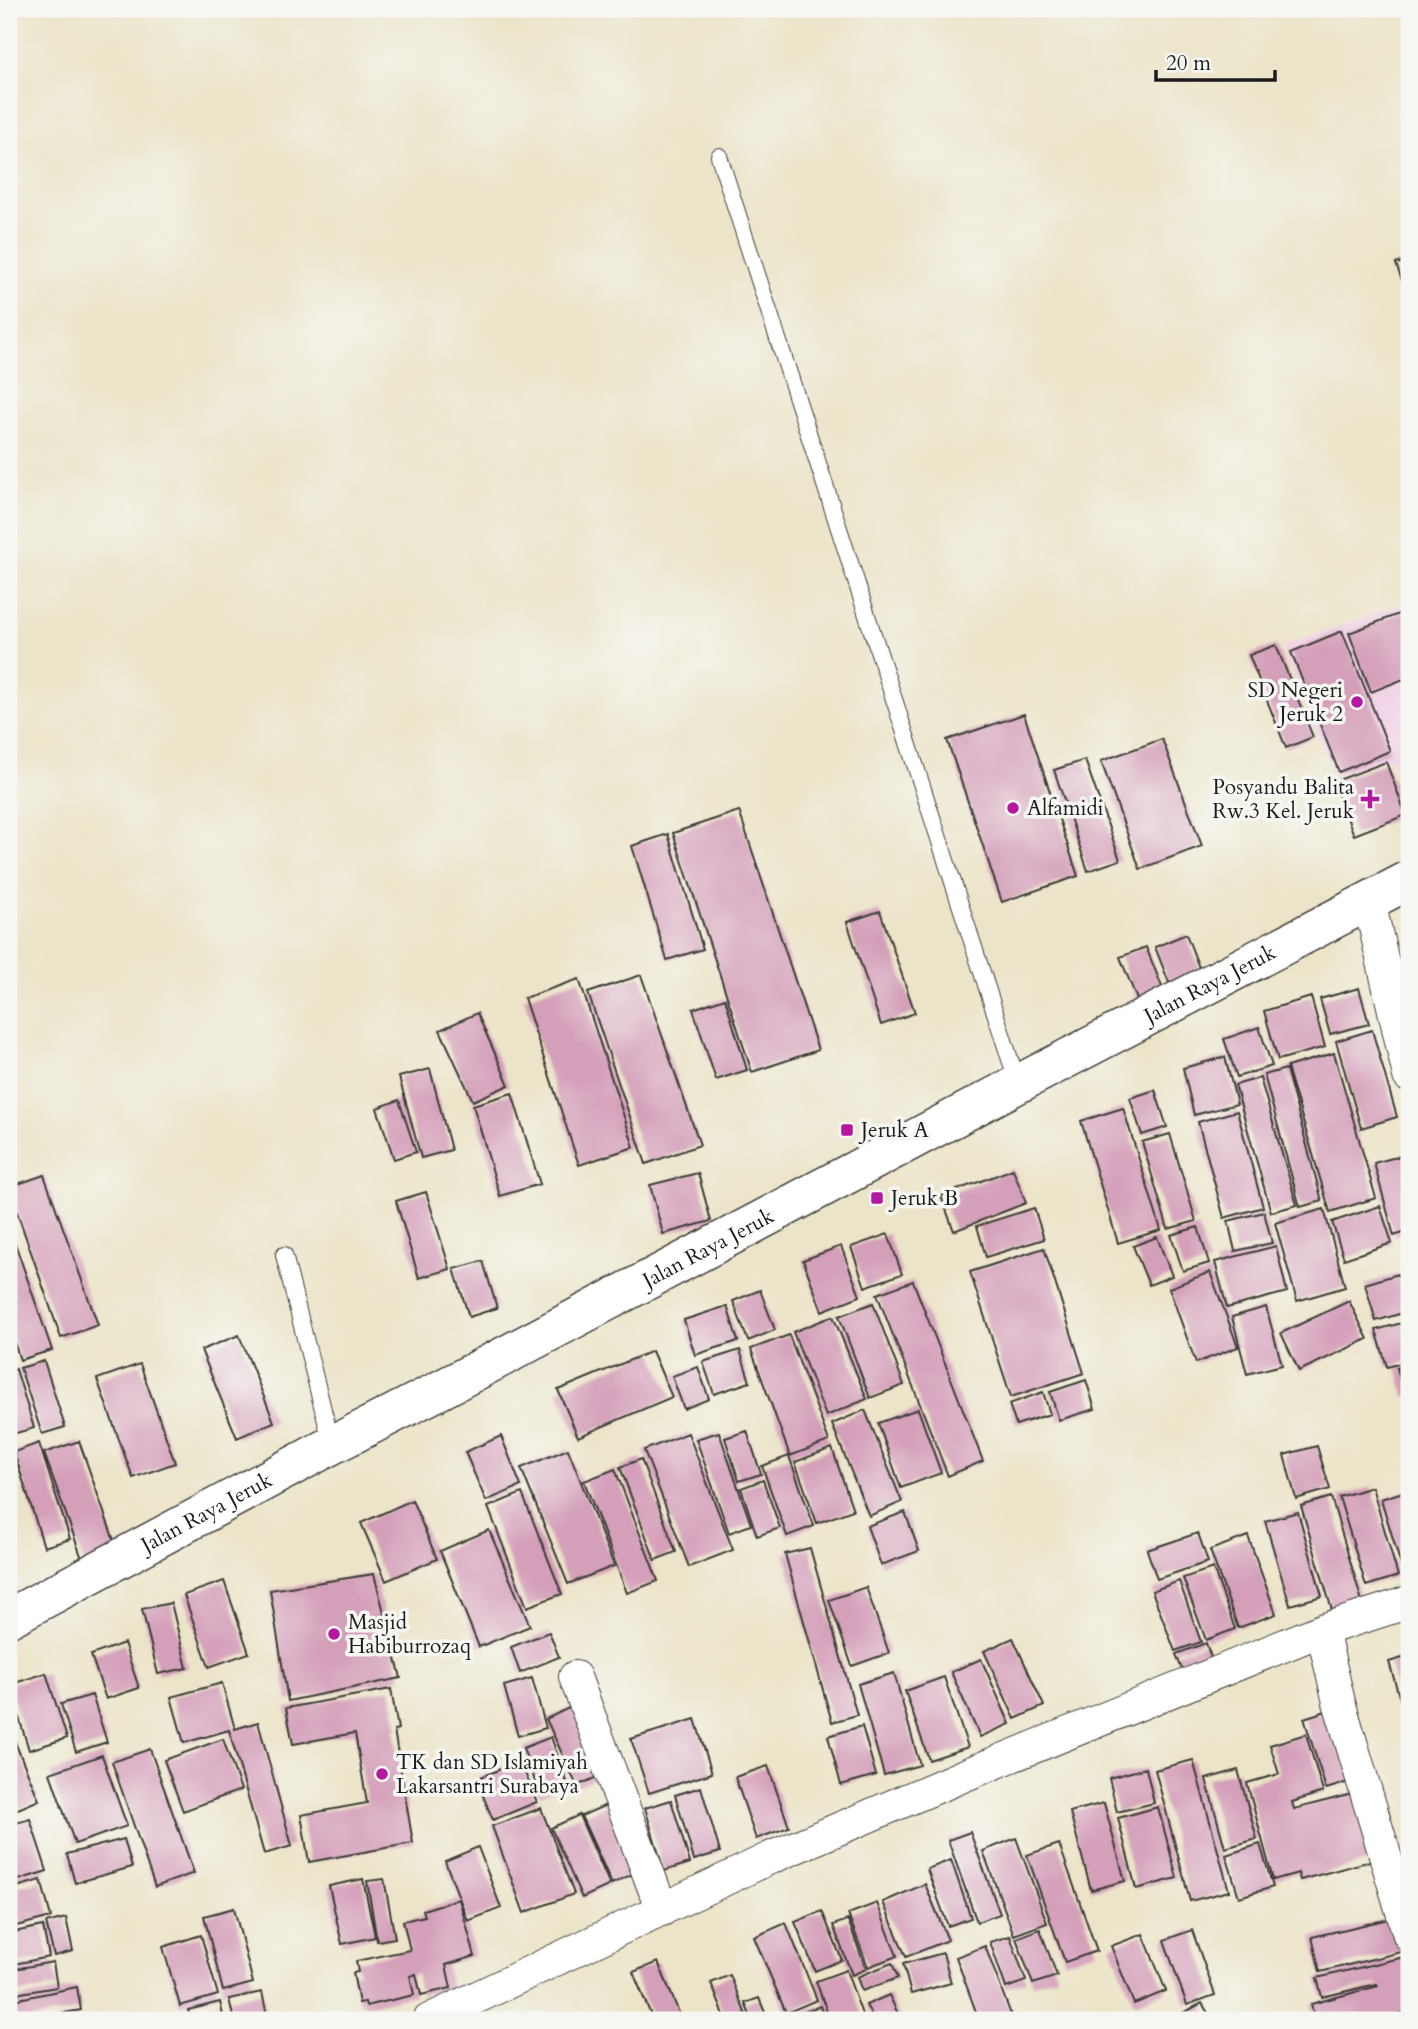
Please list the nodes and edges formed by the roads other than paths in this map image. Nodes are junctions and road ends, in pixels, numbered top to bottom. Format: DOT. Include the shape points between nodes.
graph roads {
  1 [pos="719,156"];
  2 [pos="1409,880"];
  3 [pos="1369,901"];
  4 [pos="1409,1076"];
  5 [pos="1018,1084"];
  6 [pos="284,1255"];
  7 [pos="332,1445"];
  8 [pos="1409,1602"];
  9 [pos="9,1618"];
  10 [pos="1322,1630"];
  11 [pos="575,1677"];
  12 [pos="662,1910"];
  13 [pos="1409,1935"];
  14 [pos="429,2020"];
  1 -- 5 [label="lane"];
  2 -- 3 [label="main road, Jalan Raya Jeruk"];
  3 -- 4 [label="street"];
  3 -- 5 [label="main road, Jalan Raya Jeruk"];
  5 -- 7 [label="main road, Jalan Raya Jeruk"];
  6 -- 7 [label="lane"];
  7 -- 9 [label="main road, Jalan Raya Jeruk"];
  8 -- 10 [label="street"];
  10 -- 12 [label="street" via="769,1858"];
  10 -- 13 [label="street"];
  11 -- 12 [label="street"];
  12 -- 14 [label="street"];
}
